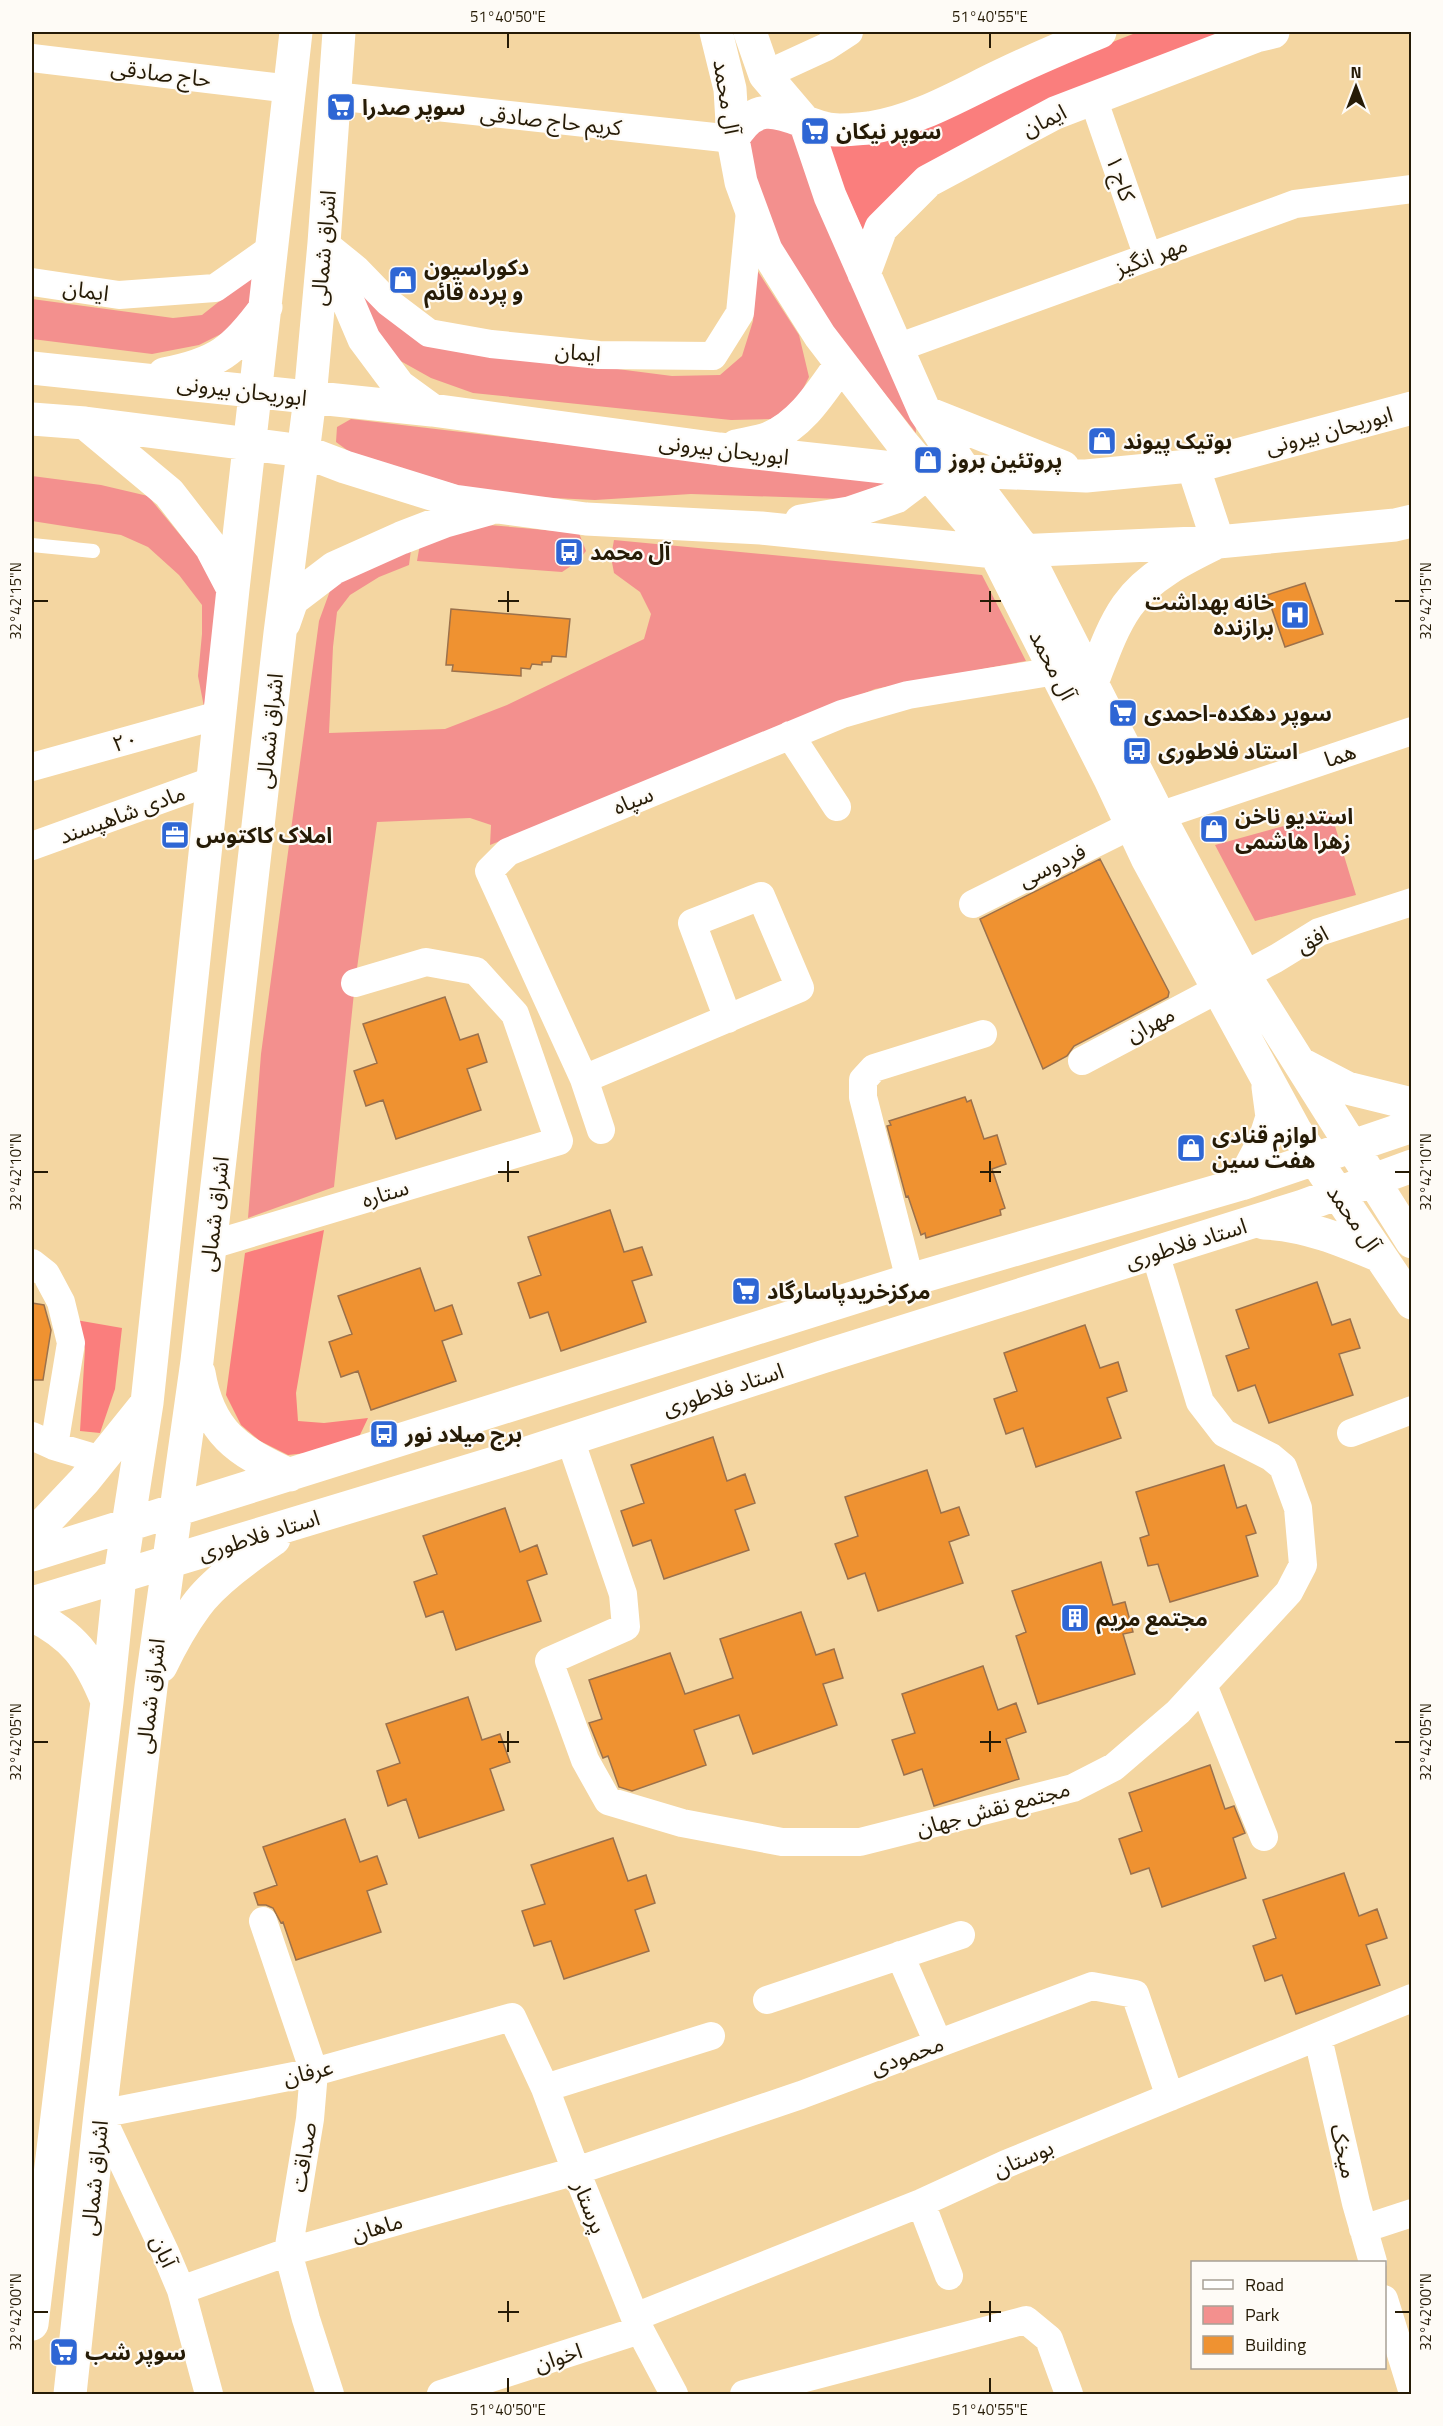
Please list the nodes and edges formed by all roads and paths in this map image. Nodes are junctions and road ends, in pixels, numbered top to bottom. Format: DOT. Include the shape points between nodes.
graph roads {
  1 [pos="296,32"];
  2 [pos="339,32"];
  3 [pos="716,32"];
  4 [pos="750,32"];
  5 [pos="849,32"];
  6 [pos="1100,32"];
  7 [pos="1273,32"];
  8 [pos="32,58"];
  9 [pos="765,75"];
  10 [pos="291,88"];
  11 [pos="730,89"];
  12 [pos="334,96"];
  13 [pos="1093,98"];
  14 [pos="805,122"];
  15 [pos="734,139"];
  16 [pos="1412,189"];
  17 [pos="750,211"];
  18 [pos="324,243"];
  19 [pos="272,248"];
  20 [pos="1148,257"];
  21 [pos="864,274"];
  22 [pos="32,282"];
  23 [pos="266,307"];
  24 [pos="897,348"];
  25 [pos="841,364"];
  26 [pos="32,368"];
  27 [pos="134,378"];
  28 [pos="256,390"];
  29 [pos="310,398"];
  30 [pos="1412,408"];
  31 [pos="432,410"];
  32 [pos="925,412"];
  33 [pos="32,419"];
  34 [pos="85,423"];
  35 [pos="250,444"];
  36 [pos="719,449"];
  37 [pos="303,451"];
  38 [pos="1193,466"];
  39 [pos="965,471"];
  40 [pos="929,472"];
  41 [pos="1086,476"];
  42 [pos="495,507"];
  43 [pos="1412,521"];
  44 [pos="761,528"];
  45 [pos="1218,542"];
  46 [pos="32,545"];
  47 [pos="93,551"];
  48 [pos="1010,551"];
  49 [pos="233,589"];
  50 [pos="280,633"];
  51 [pos="1056,671"];
  52 [pos="1092,683"];
  53 [pos="273,696"];
  54 [pos="221,701"];
  55 [pos="1412,731"];
  56 [pos="790,735"];
  57 [pos="32,767"];
  58 [pos="212,782"];
  59 [pos="837,807"];
  60 [pos="1145,820"];
  61 [pos="32,846"];
  62 [pos="1412,902"];
  63 [pos="973,904"];
  64 [pos="1231,982"];
  65 [pos="355,983"];
  66 [pos="728,1019"];
  67 [pos="983,1034"];
  68 [pos="1082,1061"];
  69 [pos="1301,1064"];
  70 [pos="584,1079"];
  71 [pos="1267,1079"];
  72 [pos="1412,1104"];
  73 [pos="1412,1126"];
  74 [pos="601,1130"];
  75 [pos="1353,1146"];
  76 [pos="1314,1160"];
  77 [pos="1412,1166"];
  78 [pos="1373,1180"];
  79 [pos="1241,1184"];
  80 [pos="1338,1194"];
  81 [pos="1253,1222"];
  82 [pos="1412,1242"];
  83 [pos="211,1245"];
  84 [pos="1155,1253"];
  85 [pos="1380,1256"];
  86 [pos="32,1263"];
  87 [pos="910,1280"];
  88 [pos="1412,1303"];
  89 [pos="197,1361"];
  90 [pos="147,1403"];
  91 [pos="1412,1410"];
  92 [pos="1351,1433"];
  93 [pos="570,1439"];
  94 [pos="43,1441"];
  95 [pos="101,1460"];
  96 [pos="290,1475"];
  97 [pos="175,1510"];
  98 [pos="300,1522"];
  99 [pos="127,1525"];
  100 [pos="32,1536"];
  101 [pos="32,1555"];
  102 [pos="167,1563"];
  103 [pos="120,1576"];
  104 [pos="32,1603"];
  105 [pos="32,1615"];
  106 [pos="1203,1685"];
  107 [pos="151,1687"];
  108 [pos="107,1702"];
  109 [pos="1264,1837"];
  110 [pos="264,1921"];
  111 [pos="961,1935"];
  112 [pos="900,1955"];
  113 [pos="1412,1998"];
  114 [pos="767,2000"];
  115 [pos="512,2017"];
  116 [pos="711,2036"];
  117 [pos="1318,2038"];
  118 [pos="938,2043"];
  119 [pos="314,2072"];
  120 [pos="545,2088"];
  121 [pos="1170,2097"];
  122 [pos="100,2114"];
  123 [pos="576,2171"];
  124 [pos="921,2203"];
  125 [pos="1412,2213"];
  126 [pos="1363,2229"];
  127 [pos="288,2252"];
  128 [pos="1373,2261"];
  129 [pos="949,2276"];
  130 [pos="181,2290"];
  131 [pos="1386,2306"];
  132 [pos="32,2324"];
  133 [pos="638,2324"];
  134 [pos="1412,2390"];
  135 [pos="70,2394"];
  136 [pos="209,2394"];
  137 [pos="330,2394"];
  138 [pos="441,2394"];
  139 [pos="674,2394"];
  140 [pos="744,2394"];
  141 [pos="1069,2394"];
  1 -- 10 [label="main road, اشراق شمالی"];
  2 -- 12 [label="main road, اشراق شمالی"];
  3 -- 11 [label="main road, آل محمد"];
  4 -- 9 [label="main road, آل محمد"];
  5 -- 9 [label="street"];
  6 -- 14 [label="main road" via="917,116 869,128 826,129"];
  7 -- 13 [label="main road, ایمان"];
  8 -- 10 [label="street, حاج صادقی"];
  9 -- 11 [label="main road"];
  9 -- 14 [label="main road, آل محمد"];
  10 -- 19 [label="main road, اشراق شمالی"];
  11 -- 15 [label="main road, آل محمد"];
  12 -- 15 [label="street, کریم حاج صادقی"];
  12 -- 18 [label="main road, اشراق شمالی"];
  13 -- 20 [label="street, کاج ۱"];
  13 -- 21 [label="main road, ایمان" via="1055,113 928,181 881,228"];
  14 -- 15 [label="main road" via="777,111 753,116"];
  14 -- 21 [label="main road, آل محمد" via="830,196"];
  15 -- 17 [label="main road, آل محمد"];
  16 -- 20 [label="street, مهر انگیز" via="1295,204"];
  17 -- 18 [label="street, ایمان" via="740,313 713,356 599,355 429,333 388,302"];
  17 -- 25 [label="main road, آل محمد" via="766,250"];
  18 -- 29 [label="main road, اشراق شمالی"];
  18 -- 31 [label="main road" via="364,339 399,386"];
  19 -- 22 [label="street, ایمان" via="214,288 119,295"];
  19 -- 23 [label="main road, اشراق شمالی"];
  20 -- 24 [label="street, مهر انگیز"];
  21 -- 24 [label="main road, آل محمد"];
  23 -- 27 [label="main road" via="225,352 195,368"];
  23 -- 28 [label="main road, اشراق شمالی"];
  24 -- 32 [label="main road, آل محمد"];
  25 -- 36 [label="main road" via="791,426 767,439"];
  25 -- 40 [label="main road, آل محمد"];
  26 -- 27 [label="main road, ابوریحان بیرونی"];
  27 -- 28 [label="main road, ابوریحان بیرونی"];
  28 -- 29 [label="main road, ابوریحان بیرونی"];
  28 -- 35 [label="main road, اشراق شمالی"];
  29 -- 31 [label="main road, ابوریحان بیرونی"];
  29 -- 37 [label="main road, اشراق شمالی"];
  30 -- 38 [label="main road, ابوریحان بیرونی"];
  31 -- 36 [label="main road, ابوریحان بیرونی"];
  32 -- 39 [label="main road, آل محمد"];
  32 -- 40 [label="main road"];
  32 -- 41 [label="main road"];
  33 -- 34 [label="main road"];
  34 -- 35 [label="main road"];
  34 -- 49 [label="main road" via="169,493 211,548"];
  35 -- 37 [label="main road"];
  35 -- 49 [label="main road, اشراق شمالی"];
  36 -- 40 [label="main road, ابوریحان بیرونی"];
  37 -- 42 [label="main road" via="454,501"];
  37 -- 50 [label="main road, اشراق شمالی"];
  38 -- 41 [label="main road, ابوریحان بیرونی"];
  38 -- 45 [label="main road"];
  39 -- 40 [label="main road, ابوریحان بیرونی"];
  39 -- 41 [label="main road, ابوریحان بیرونی"];
  39 -- 48 [label="main road, آل محمد"];
  40 -- 44 [label="main road" via="896,497 849,513"];
  40 -- 48 [label="main road, آل محمد"];
  42 -- 44 [label="main road" via="586,519"];
  42 -- 50 [label="main road" via="445,521 334,568 292,600"];
  43 -- 45 [label="main road"];
  44 -- 48 [label="main road"];
  45 -- 48 [label="main road"];
  45 -- 52 [label="main road" via="1182,560 1127,606"];
  46 -- 47 [label="lane"];
  48 -- 51 [label="main road, آل محمد"];
  48 -- 52 [label="main road, آل محمد"];
  49 -- 54 [label="main road, اشراق شمالی"];
  50 -- 53 [label="main road, اشراق شمالی"];
  51 -- 56 [label="street, سپاه" via="908,695 842,714"];
  51 -- 60 [label="main road, آل محمد"];
  52 -- 60 [label="main road, آل محمد"];
  53 -- 54 [label="main road" via="249,681 235,682"];
  53 -- 83 [label="main road, اشراق شمالی"];
  54 -- 57 [label="street, ۲۰"];
  54 -- 58 [label="main road, اشراق شمالی"];
  55 -- 60 [label="street, هما"];
  56 -- 59 [label="street"];
  56 -- 70 [label="street, سپاه" via="508,852 489,870"];
  58 -- 61 [label="street, مادی شاهپسند"];
  58 -- 90 [label="main road, اشراق شمالی"];
  60 -- 63 [label="street, فردوسی"];
  60 -- 64 [label="main road, آل محمد"];
  62 -- 64 [label="street, افق" via="1319,933"];
  64 -- 68 [label="street, مهران"];
  64 -- 69 [label="main road, آل محمد"];
  64 -- 71 [label="main road, آل محمد"];
  65 -- 83 [label="street, ستاره" via="426,962 476,971 515,1014 559,1141"];
  66 -- 70 [label="street"];
  67 -- 87 [label="street" via="874,1068 863,1080 863,1097"];
  69 -- 72 [label="main road" via="1347,1088"];
  69 -- 75 [label="main road, آل محمد"];
  70 -- 74 [label="street, سپاه"];
  71 -- 76 [label="main road, آل محمد"];
  71 -- 79 [label="main road" via="1272,1117 1266,1139"];
  73 -- 75 [label="main road, استاد فلاطوری"];
  75 -- 76 [label="main road, استاد فلاطوری"];
  75 -- 78 [label="main road, آل محمد"];
  76 -- 79 [label="main road, استاد فلاطوری"];
  76 -- 80 [label="main road, آل محمد"];
  77 -- 78 [label="main road, استاد فلاطوری"];
  78 -- 80 [label="main road, استاد فلاطوری"];
  78 -- 82 [label="main road, آل محمد"];
  79 -- 87 [label="main road, استاد فلاطوری"];
  80 -- 81 [label="main road, استاد فلاطوری"];
  80 -- 85 [label="main road, آل محمد"];
  81 -- 84 [label="main road, استاد فلاطوری"];
  81 -- 85 [label="main road" via="1289,1224 1323,1233"];
  83 -- 89 [label="main road, اشراق شمالی"];
  84 -- 93 [label="main road, استاد فلاطوری"];
  84 -- 106 [label="street, مجتمع نقش جهان" via="1200,1402 1224,1433 1283,1467 1298,1508 1303,1565 1289,1592"];
  85 -- 88 [label="main road, آل محمد"];
  86 -- 94 [label="street" via="45,1274 61,1302 70,1343"];
  87 -- 96 [label="main road, استاد فلاطوری"];
  89 -- 96 [label="main road" via="203,1397 226,1437 253,1458"];
  89 -- 97 [label="main road, اشراق شمالی"];
  90 -- 95 [label="main road"];
  90 -- 99 [label="main road, اشراق شمالی"];
  91 -- 92 [label="street"];
  93 -- 98 [label="main road, استاد فلاطوری"];
  93 -- 106 [label="street, مجتمع نقش جهان" via="623,1594 626,1628 549,1661 585,1760 609,1801 682,1823 782,1842 860,1842 1073,1788 1114,1767"];
  94 -- 95 [label="street"];
  95 -- 100 [label="main road"];
  96 -- 97 [label="main road, استاد فلاطوری"];
  97 -- 99 [label="main road, استاد فلاطوری"];
  97 -- 102 [label="main road, اشراق شمالی"];
  98 -- 102 [label="main road, استاد فلاطوری"];
  98 -- 107 [label="main road" via="251,1555 197,1603"];
  99 -- 101 [label="main road, استاد فلاطوری"];
  99 -- 103 [label="main road, اشراق شمالی"];
  102 -- 103 [label="main road, استاد فلاطوری"];
  102 -- 107 [label="main road, اشراق شمالی"];
  103 -- 104 [label="main road, استاد فلاطوری"];
  103 -- 108 [label="main road, اشراق شمالی"];
  105 -- 108 [label="main road" via="78,1647 95,1671"];
  106 -- 109 [label="street"];
  107 -- 122 [label="main road, اشراق شمالی"];
  108 -- 132 [label="main road, اشراق شمالی"];
  110 -- 119 [label="street, صداقت"];
  111 -- 112 [label="street"];
  112 -- 114 [label="street"];
  112 -- 118 [label="street"];
  113 -- 117 [label="street, بوستان"];
  115 -- 119 [label="street, عرفان"];
  115 -- 120 [label="street, پرستار"];
  116 -- 120 [label="street"];
  117 -- 121 [label="street, بوستان"];
  117 -- 126 [label="street, میخک"];
  118 -- 121 [label="street, محمودی" via="1092,1986 1135,1994"];
  118 -- 123 [label="street, محمودی" via="801,2095"];
  119 -- 122 [label="street, عرفان"];
  119 -- 127 [label="street, صداقت"];
  120 -- 123 [label="street, پرستار"];
  121 -- 124 [label="street, بوستان"];
  122 -- 130 [label="street, آبان"];
  122 -- 135 [label="main road, اشراق شمالی"];
  123 -- 127 [label="street, ماهان"];
  123 -- 133 [label="street, پرستار"];
  124 -- 129 [label="street"];
  124 -- 133 [label="street, بوستان"];
  125 -- 126 [label="street"];
  126 -- 128 [label="street, میخک"];
  127 -- 130 [label="street, ماهان"];
  127 -- 137 [label="street, صداقت"];
  130 -- 136 [label="street, آبان"];
  131 -- 134 [label="street"];
  133 -- 138 [label="street, اخوان"];
  133 -- 139 [label="street, پرستار"];
  140 -- 141 [label="street" via="1026,2320 1049,2339"];
}
